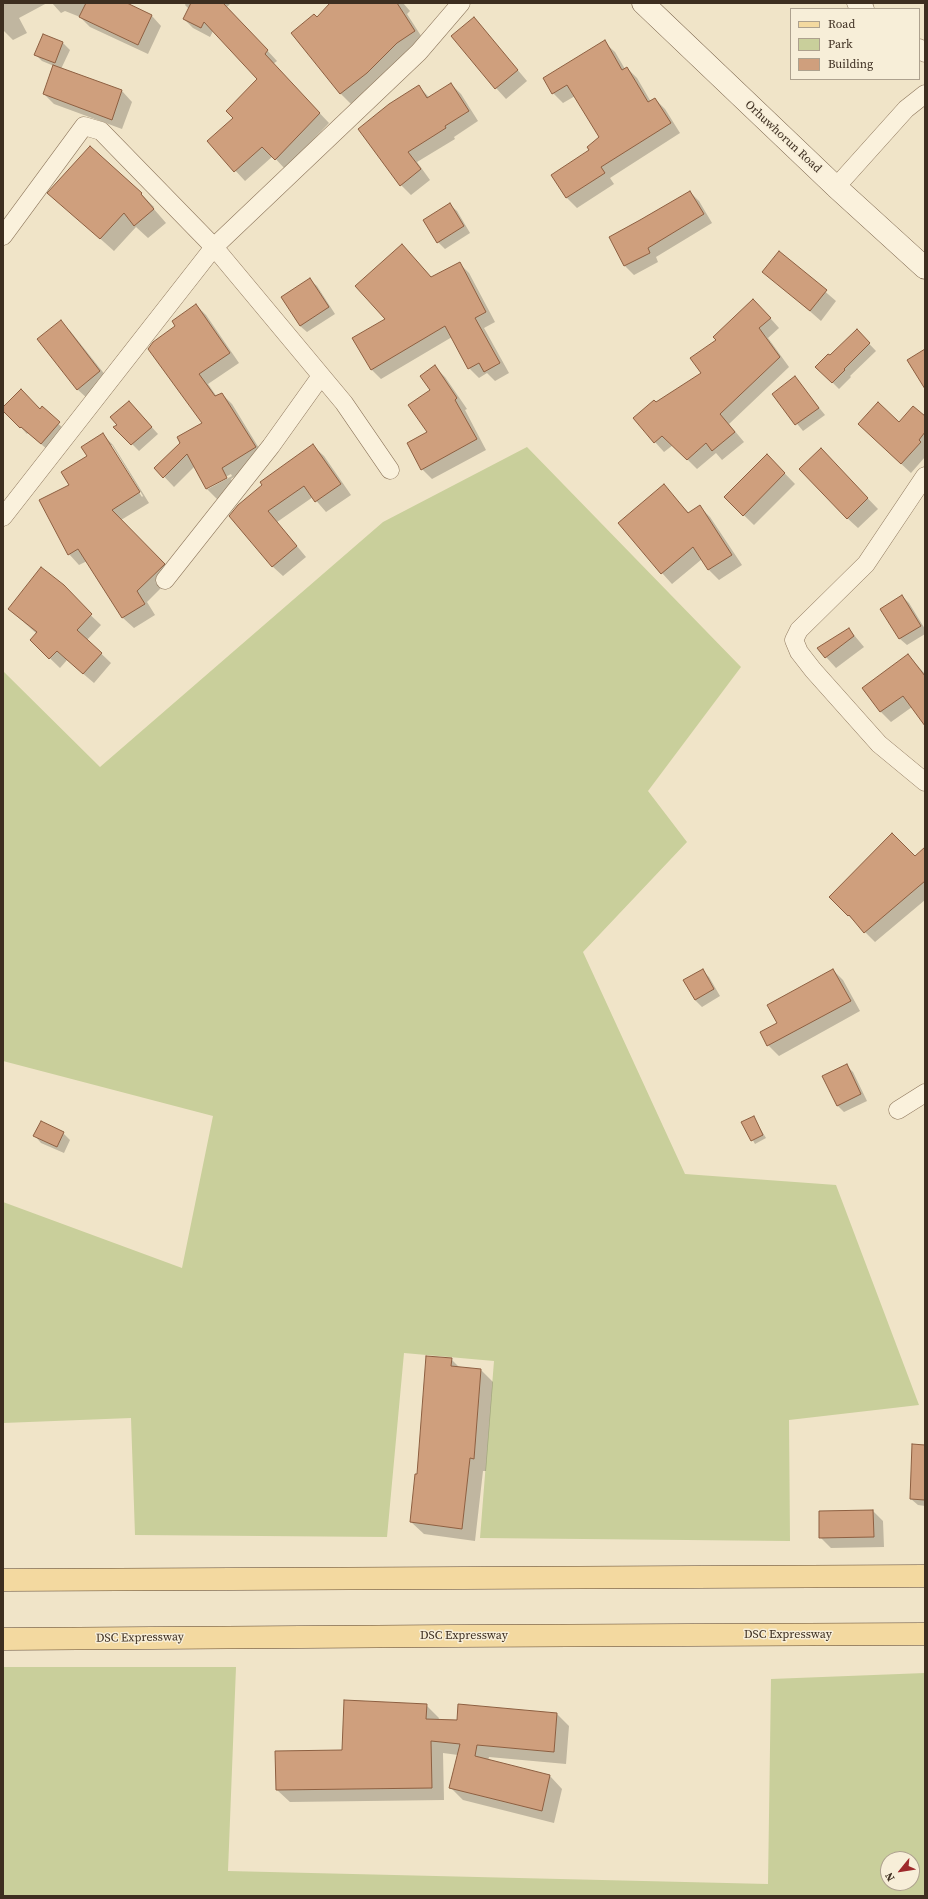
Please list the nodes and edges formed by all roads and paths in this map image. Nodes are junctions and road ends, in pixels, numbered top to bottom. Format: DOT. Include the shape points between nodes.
graph roads {
  1 [pos="461,3"];
  2 [pos="643,3"];
  3 [pos="925,94"];
  4 [pos="836,187"];
  5 [pos="3,236"];
  6 [pos="214,247"];
  7 [pos="925,268"];
  8 [pos="321,376"];
  9 [pos="390,470"];
  10 [pos="925,476"];
  11 [pos="3,517"];
  12 [pos="165,580"];
  13 [pos="925,782"];
  14 [pos="925,1093"];
  15 [pos="898,1110"];
  16 [pos="925,1576"];
  17 [pos="3,1580"];
  18 [pos="925,1634"];
  19 [pos="3,1640"];
  1 -- 6 [label="street" via="419,52"];
  2 -- 4 [label="street, Orhuwhorun Road"];
  3 -- 4 [label="street" via="906,109"];
  4 -- 7 [label="street, Orhuwhorun Road"];
  5 -- 6 [label="street" via="84,126 101,131"];
  6 -- 8 [label="street"];
  6 -- 11 [label="street"];
  8 -- 9 [label="street" via="344,403"];
  8 -- 12 [label="street" via="271,446"];
  10 -- 13 [label="street" via="866,564 799,630 794,640 799,652 813,670 879,744"];
  14 -- 15 [label="street"];
  16 -- 17 [label="main road"];
  18 -- 19 [label="main road, DSC Expressway"];
}
